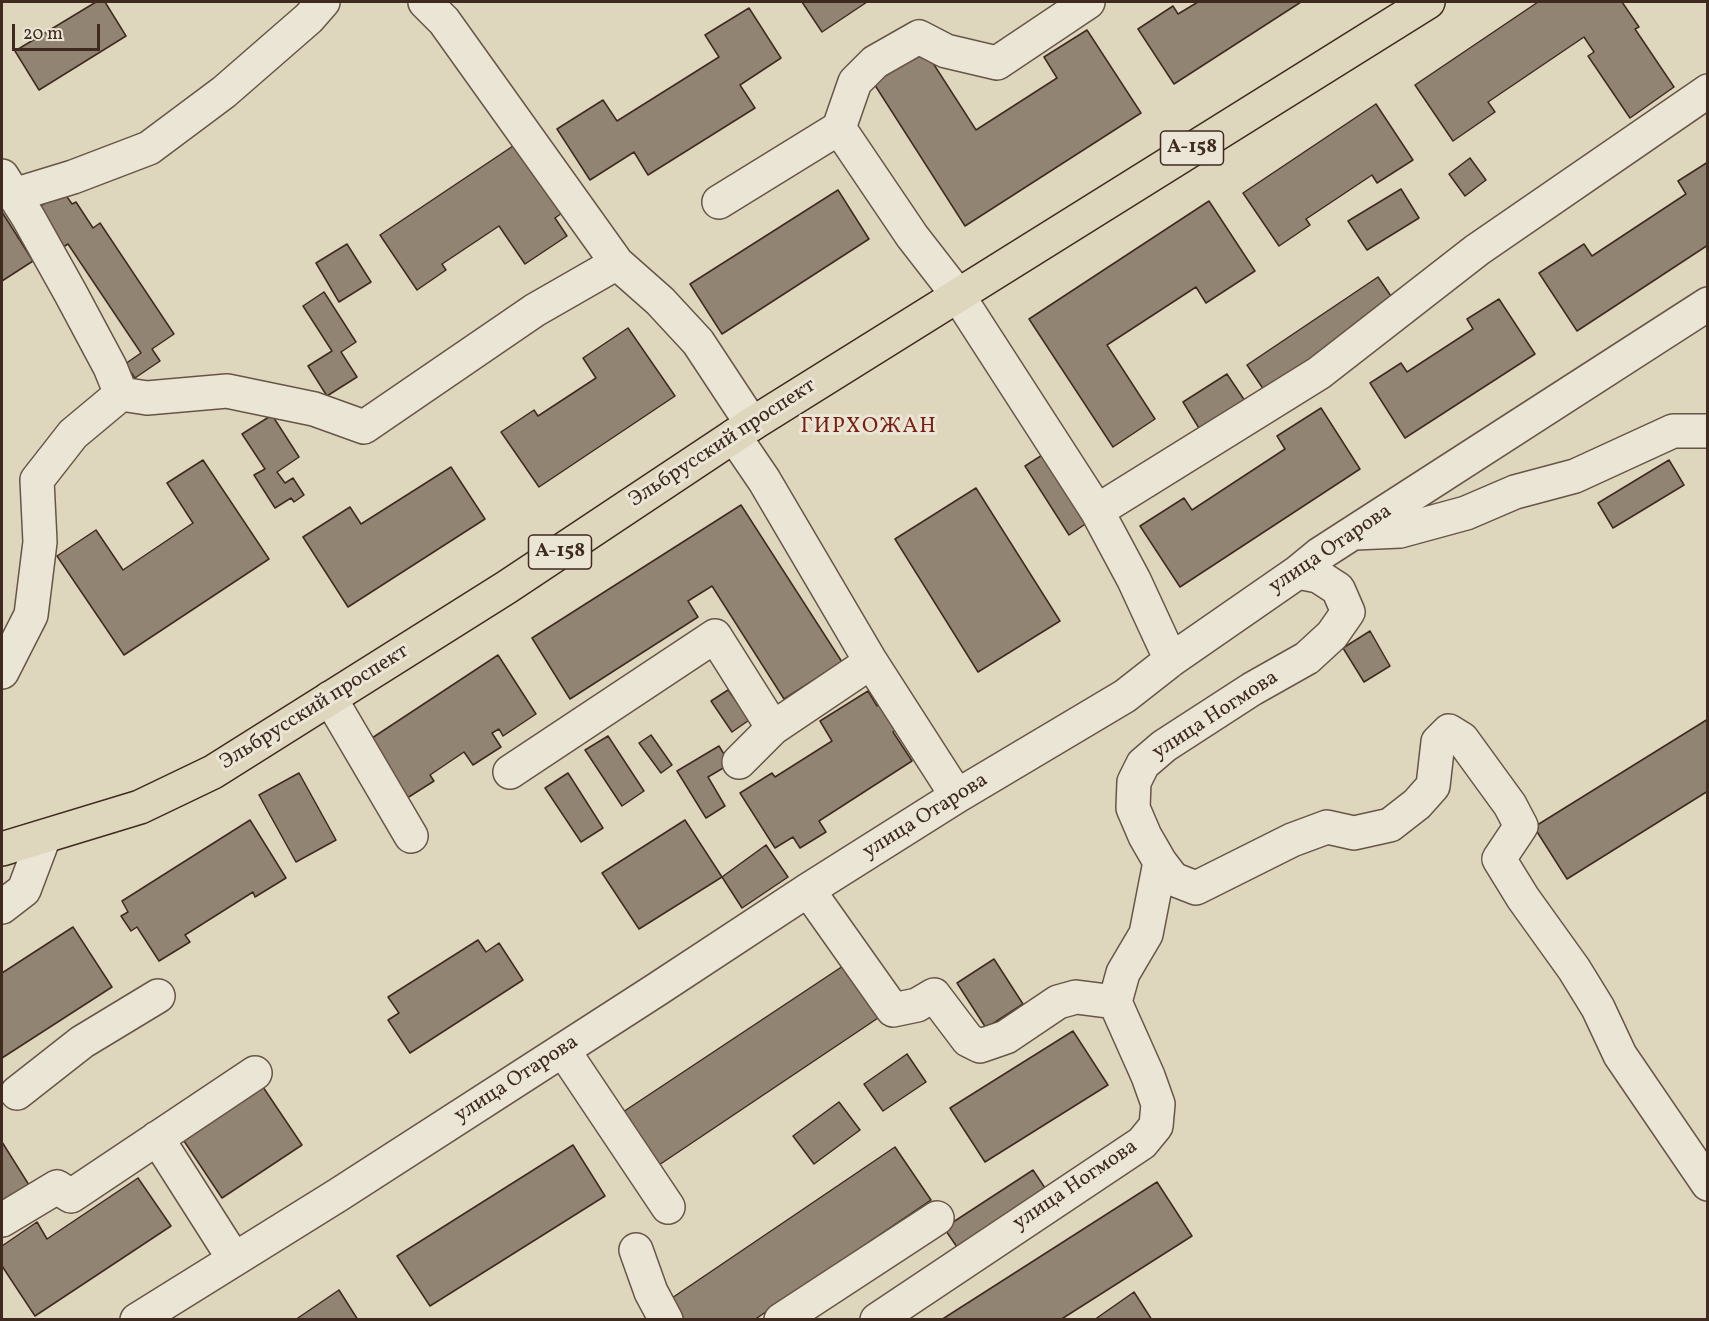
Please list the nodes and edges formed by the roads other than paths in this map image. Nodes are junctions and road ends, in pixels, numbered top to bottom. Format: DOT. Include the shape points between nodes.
graph roads {
  1 [pos="323,2"];
  2 [pos="425,2"];
  3 [pos="1088,2"];
  4 [pos="1428,2"];
  5 [pos="1707,91"];
  6 [pos="839,128"];
  7 [pos="8,186"];
  8 [pos="719,202"];
  9 [pos="617,263"];
  10 [pos="957,294"];
  11 [pos="1707,304"];
  12 [pos="121,394"];
  13 [pos="743,430"];
  14 [pos="1707,431"];
  15 [pos="1097,511"];
  16 [pos="1353,533"];
  17 [pos="1298,572"];
  18 [pos="1171,660"];
  19 [pos="871,662"];
  20 [pos="2,672"];
  21 [pos="330,698"];
  22 [pos="773,728"];
  23 [pos="739,762"];
  24 [pos="510,772"];
  25 [pos="957,796"];
  26 [pos="411,836"];
  27 [pos="44,837"];
  28 [pos="2,849"];
  29 [pos="1160,862"];
  30 [pos="808,890"];
  31 [pos="2,907"];
  32 [pos="158,996"];
  33 [pos="1115,1002"];
  34 [pos="563,1050"];
  35 [pos="255,1073"];
  36 [pos="17,1093"];
  37 [pos="157,1138"];
  38 [pos="1707,1184"];
  39 [pos="668,1208"];
  40 [pos="937,1218"];
  41 [pos="2,1220"];
  42 [pos="636,1250"];
  43 [pos="234,1259"];
  44 [pos="137,1320"];
  45 [pos="666,1320"];
  46 [pos="781,1320"];
  47 [pos="878,1320"];
  1 -- 7 [label="street" via="224,92 150,148 73,177"];
  2 -- 9 [label="street" via="444,21"];
  3 -- 6 [label="street" via="997,63 946,51 919,37 874,62 855,82"];
  4 -- 10 [label="main road, Эльбрусский проспект / А-158"];
  5 -- 15 [label="street" via="1477,250 1319,373"];
  6 -- 8 [label="street"];
  6 -- 10 [label="street" via="912,236"];
  7 -- 12 [label="street" via="110,367"];
  9 -- 12 [label="street" via="535,310 364,427 314,410 226,391 147,398"];
  9 -- 13 [label="street" via="698,342"];
  10 -- 13 [label="main road, Эльбрусский проспект / А-158"];
  10 -- 15 [label="street"];
  11 -- 16 [label="street, улица Отарова"];
  12 -- 20 [label="street" via="73,434 37,480 40,542 32,615"];
  13 -- 19 [label="street" via="764,480"];
  13 -- 21 [label="main road, Эльбрусский проспект / А-158" via="507,588"];
  14 -- 16 [label="street" via="1672,430 1575,476 1515,492 1466,513 1400,531"];
  15 -- 18 [label="street"];
  16 -- 17 [label="street, улица Отарова"];
  17 -- 18 [label="street, улица Отарова"];
  17 -- 29 [label="street, улица Ногмова" via="1318,576 1338,589 1348,612 1332,635 1307,658 1252,689 1143,764 1134,782 1133,808"];
  18 -- 25 [label="street, улица Отарова" via="1125,696"];
  19 -- 22 [label="street"];
  19 -- 25 [label="street"];
  21 -- 26 [label="street"];
  21 -- 27 [label="main road, Эльбрусский проспект / А-158" via="213,772 161,798"];
  22 -- 23 [label="street"];
  22 -- 24 [label="street" via="715,636"];
  25 -- 30 [label="street, улица Отарова"];
  27 -- 28 [label="main road, Эльбрусский проспект / А-158"];
  27 -- 31 [label="street" via="24,890"];
  29 -- 33 [label="street" via="1146,934 1123,973"];
  29 -- 38 [label="street" via="1173,879 1196,888 1327,827 1354,833 1390,825 1433,786 1438,742 1449,731 1462,738 1521,826 1499,859 1586,988 1620,1055"];
  30 -- 33 [label="street" via="892,1010 917,1005 934,995 968,1040 981,1046 1006,1037 1058,1002 1076,997"];
  30 -- 34 [label="street, улица Отарова"];
  32 -- 36 [label="street" via="82,1042"];
  33 -- 47 [label="street, улица Ногмова" via="1158,1104 1156,1126 1142,1143"];
  34 -- 39 [label="street"];
  34 -- 43 [label="street, улица Отарова"];
  35 -- 37 [label="street"];
  37 -- 41 [label="street" via="71,1196 57,1186"];
  37 -- 43 [label="street"];
  40 -- 46 [label="street"];
  42 -- 45 [label="street"];
  43 -- 44 [label="street, улица Отарова"];
}
